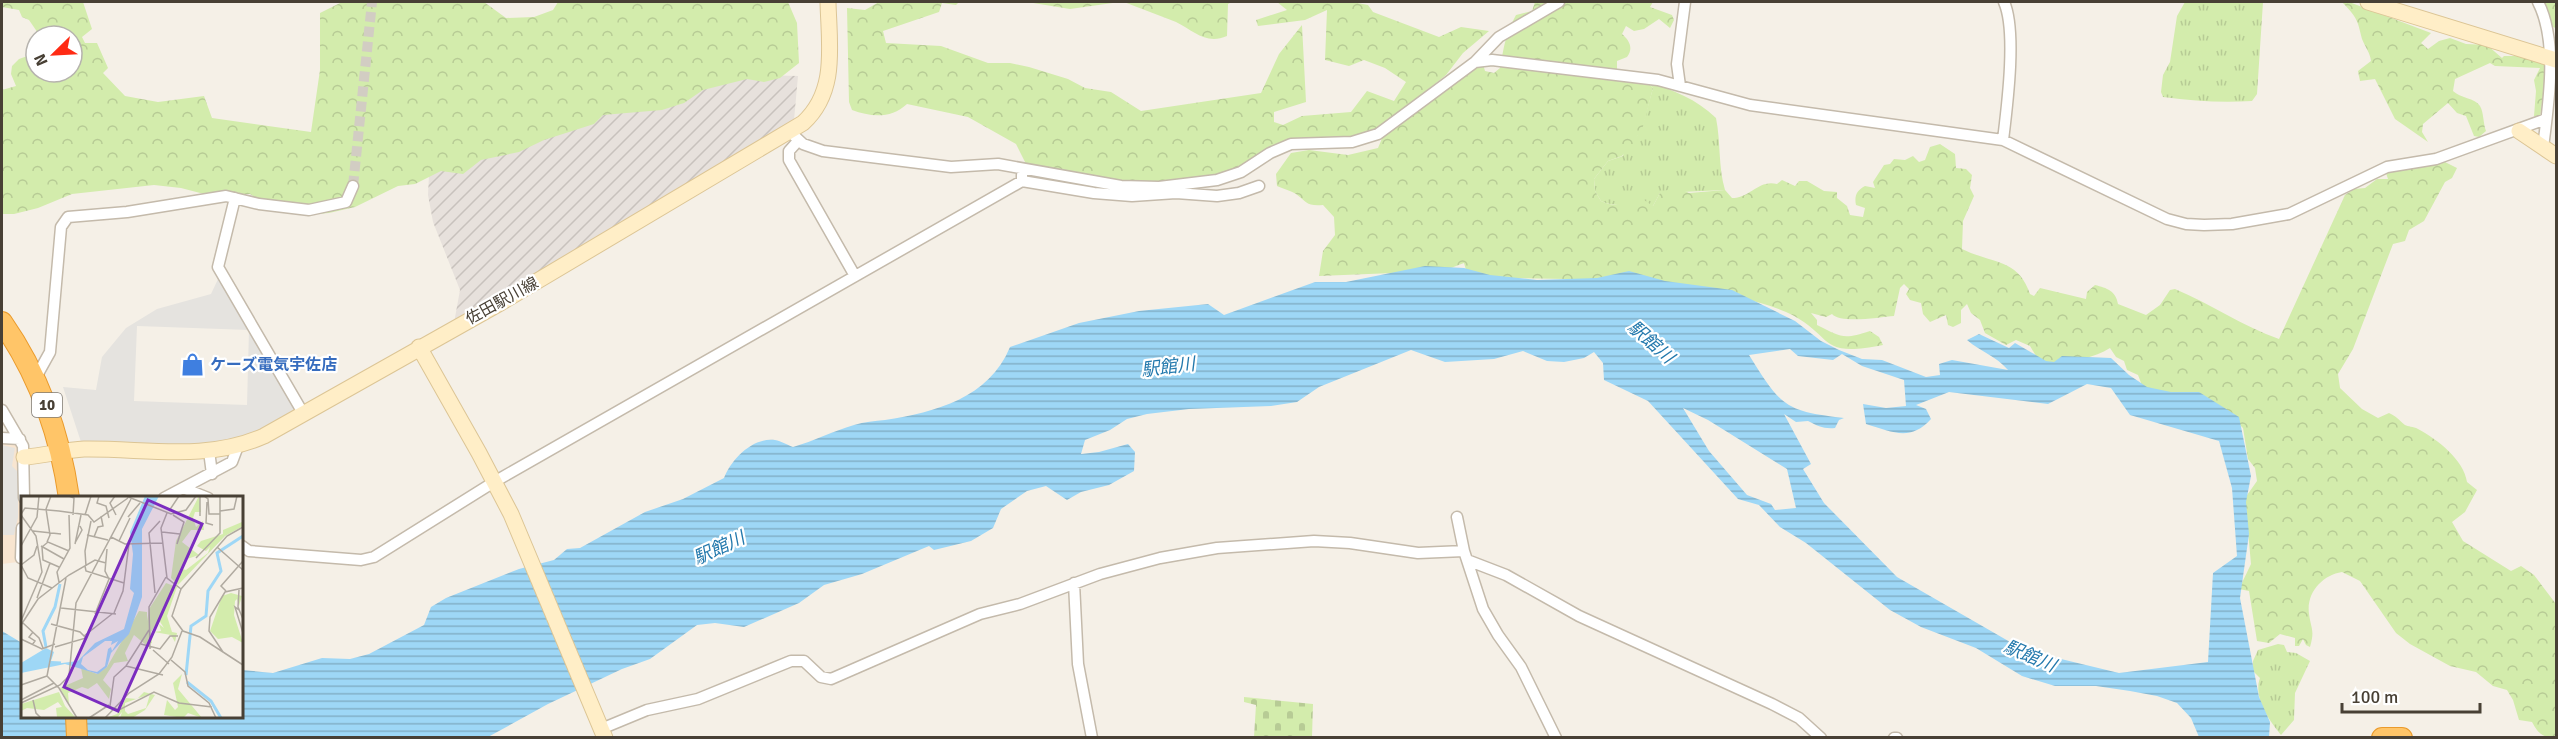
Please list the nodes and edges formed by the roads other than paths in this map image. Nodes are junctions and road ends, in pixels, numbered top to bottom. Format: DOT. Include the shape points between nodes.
graph roads {
  1 [pos="828,2"];
  2 [pos="1559,2"];
  3 [pos="1685,2"];
  4 [pos="2004,2"];
  5 [pos="2368,2"];
  6 [pos="2538,2"];
  7 [pos="2555,59"];
  8 [pos="1475,62"];
  9 [pos="1680,86"];
  10 [pos="2546,119"];
  11 [pos="2519,131"];
  12 [pos="794,137"];
  13 [pos="2003,140"];
  14 [pos="2543,147"];
  15 [pos="2556,156"];
  16 [pos="1023,167"];
  17 [pos="1022,181"];
  18 [pos="353,186"];
  19 [pos="1259,186"];
  20 [pos="235,198"];
  21 [pos="855,276"];
  22 [pos="2,322"];
  23 [pos="419,347"];
  24 [pos="35,379"];
  25 [pos="2,410"];
  26 [pos="303,413"];
  27 [pos="2,438"];
  28 [pos="20,439"];
  29 [pos="238,446"];
  30 [pos="209,451"];
  31 [pos="60,452"];
  32 [pos="24,457"];
  33 [pos="212,474"];
  34 [pos="494,482"];
  35 [pos="183,488"];
  36 [pos="24,496"];
  37 [pos="69,496"];
  38 [pos="168,496"];
  39 [pos="203,496"];
  40 [pos="1457,517"];
  41 [pos="243,547"];
  42 [pos="1466,556"];
  43 [pos="1074,583"];
  44 [pos="76,718"];
  45 [pos="602,731"];
  46 [pos="77,738"];
  47 [pos="1092,738"];
  48 [pos="1556,738"];
  49 [pos="1821,738"];
  50 [pos="2382,738"];
  51 [pos="2402,738"];
  1 -- 12 [label="main road, 佐田駅川線" via="830,63 826,90"];
  2 -- 8 [label="street" via="1499,37"];
  3 -- 9 [label="street" via="1677,64"];
  4 -- 13 [label="street" via="2009,21 2010,67"];
  5 -- 7 [label="main road"];
  6 -- 7 [label="street" via="2553,29"];
  7 -- 10 [label="street"];
  8 -- 9 [label="street" via="1492,60"];
  8 -- 16 [label="street" via="1370,138 1291,144 1241,172 1217,180 1159,187 1121,186"];
  9 -- 13 [label="street" via="1750,105"];
  10 -- 11 [label="street"];
  10 -- 14 [label="street"];
  11 -- 13 [label="street" via="2436,159 2386,167 2289,214 2204,225 2167,219"];
  11 -- 14 [label="main road"];
  12 -- 16 [label="street" via="823,151 951,167 990,163"];
  12 -- 21 [label="street" via="789,160"];
  12 -- 23 [label="main road, 佐田駅川線"];
  14 -- 15 [label="main road"];
  16 -- 17 [label="street"];
  17 -- 19 [label="street" via="1132,196 1216,196"];
  17 -- 21 [label="street"];
  18 -- 20 [label="street" via="346,202 309,210"];
  20 -- 24 [label="street" via="207,198 65,219 61,227 50,352"];
  20 -- 26 [label="street" via="218,267"];
  21 -- 34 [label="street"];
  22 -- 24 [label="highway, 10"];
  23 -- 26 [label="main road, 佐田駅川線"];
  23 -- 34 [label="main road"];
  24 -- 31 [label="highway, 10" via="49,410"];
  25 -- 28 [label="street"];
  26 -- 29 [label="main road, 佐田駅川線"];
  27 -- 28 [label="street"];
  28 -- 32 [label="street"];
  29 -- 30 [label="main road, 佐田駅川線"];
  29 -- 33 [label="street" via="232,462"];
  30 -- 31 [label="main road, 佐田駅川線"];
  30 -- 33 [label="street"];
  31 -- 32 [label="main road, 佐田駅川線"];
  31 -- 37 [label="highway, 10"];
  32 -- 36 [label="street"];
  33 -- 35 [label="street"];
  34 -- 41 [label="street" via="368,559"];
  34 -- 45 [label="main road"];
  35 -- 38 [label="street"];
  35 -- 39 [label="street"];
  40 -- 42 [label="street"];
  42 -- 43 [label="street" via="1330,542 1261,543 1160,558"];
  42 -- 48 [label="street" via="1488,619 1521,667"];
  42 -- 49 [label="street" via="1579,616 1772,704 1799,718"];
  43 -- 45 [label="street" via="1020,604 980,614 831,679 821,677 804,661 791,661 698,699 641,712"];
  43 -- 47 [label="street" via="1077,664"];
  44 -- 46 [label="highway"];
  50 -- 51 [label="highway"];
}
